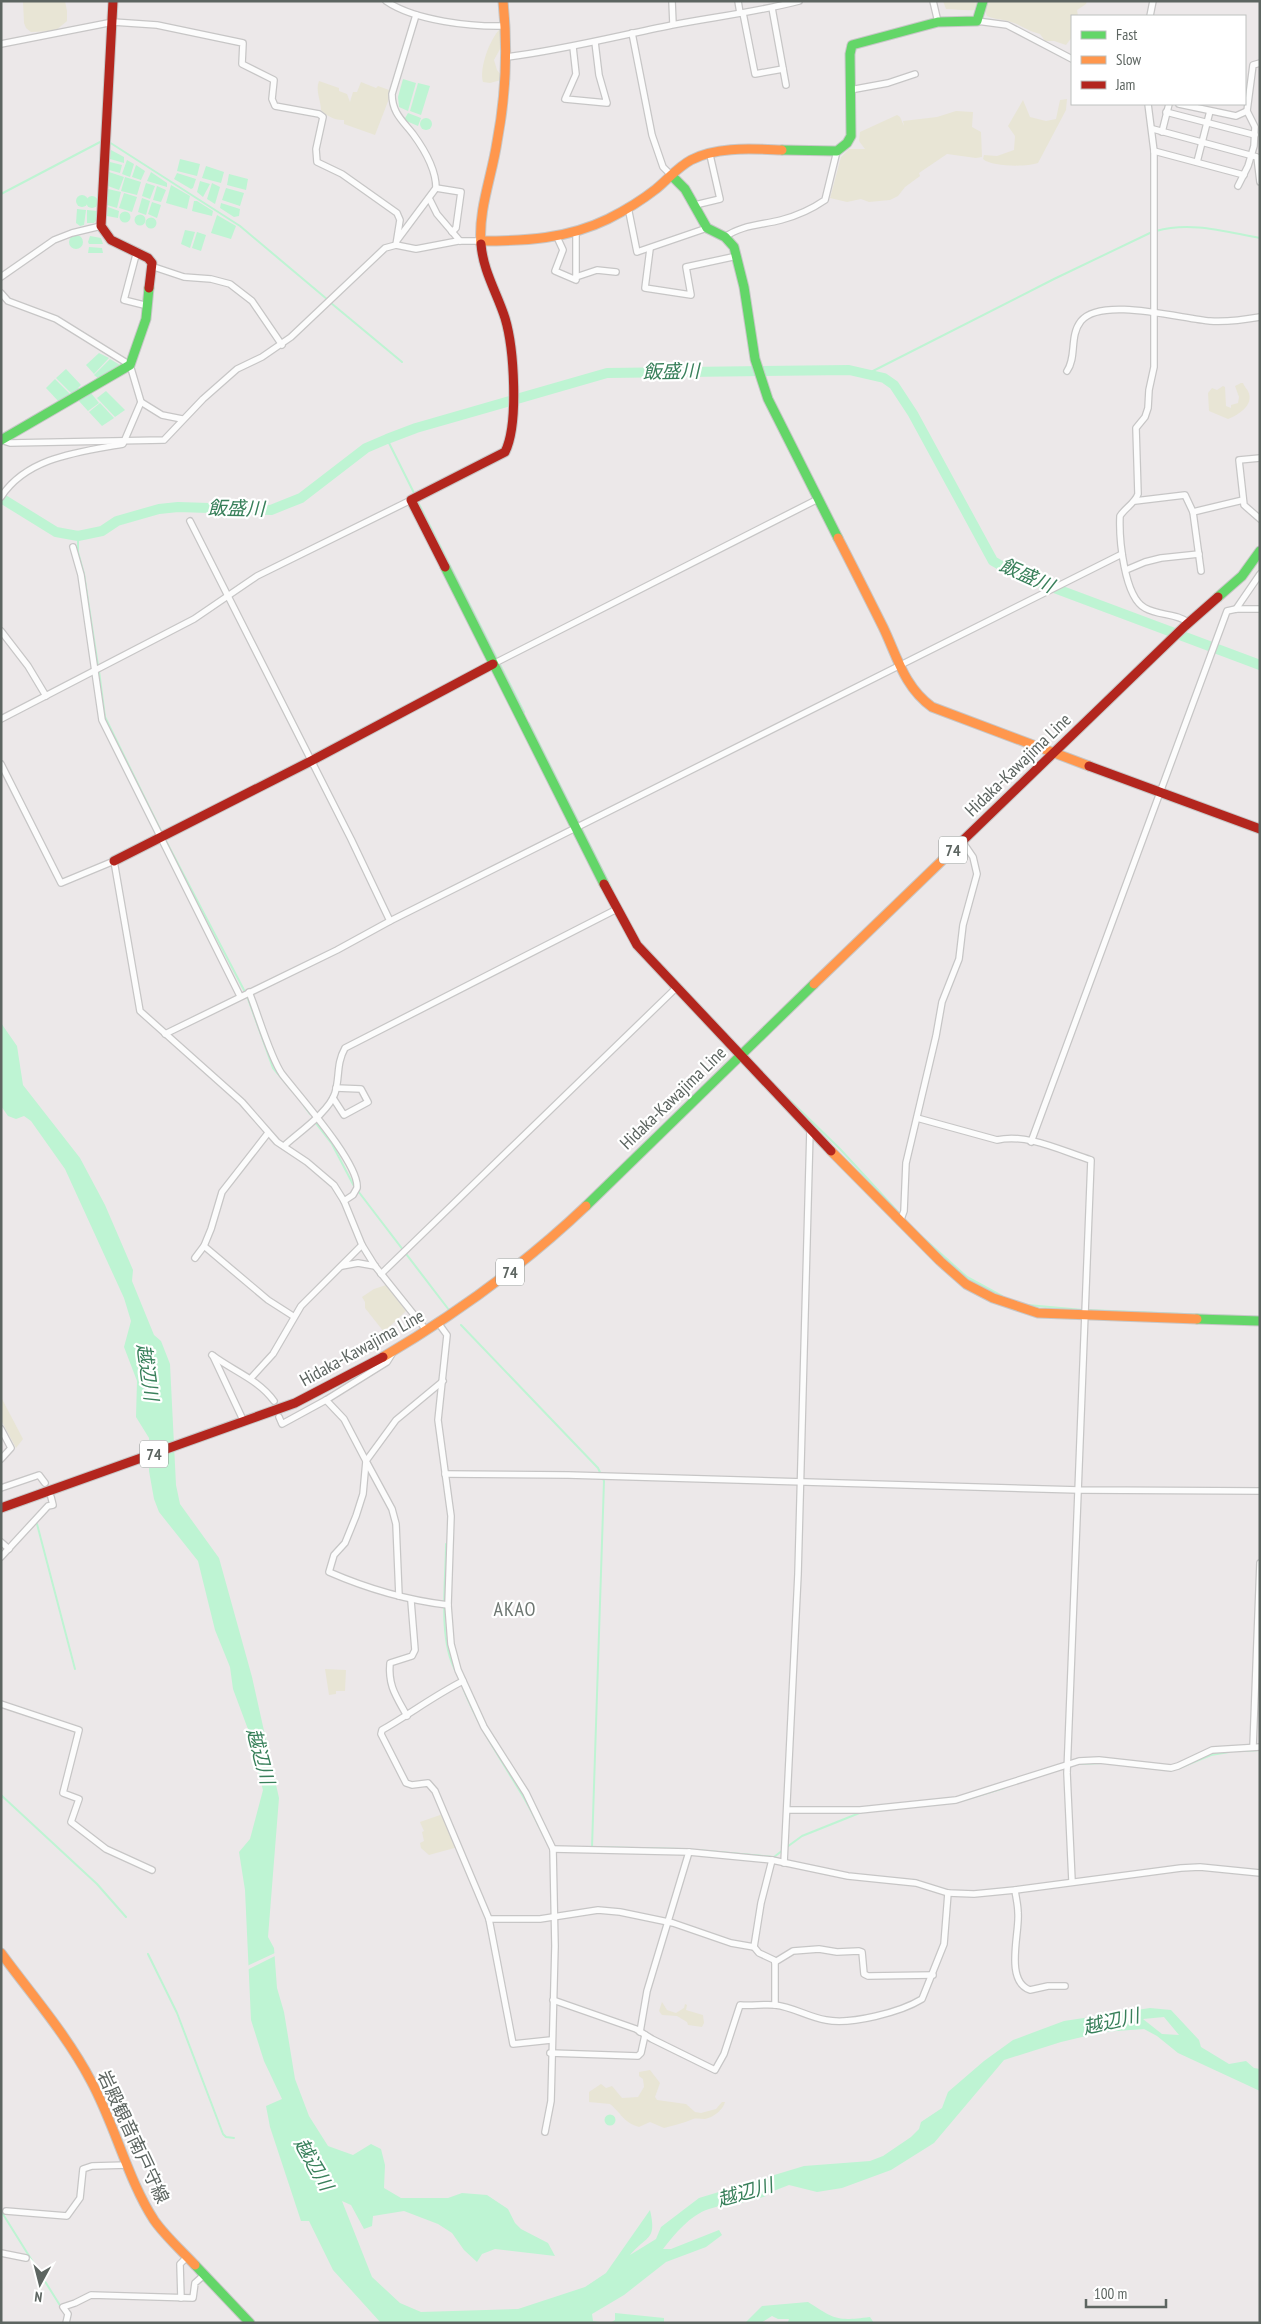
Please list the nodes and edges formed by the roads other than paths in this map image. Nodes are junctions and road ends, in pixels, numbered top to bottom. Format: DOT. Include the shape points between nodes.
graph roads {
  1 [pos="112,1"];
  2 [pos="386,1"];
  3 [pos="503,1"];
  4 [pos="672,1"];
  5 [pos="738,1"];
  6 [pos="799,1"];
  7 [pos="933,1"];
  8 [pos="983,1"];
  9 [pos="1153,1"];
  10 [pos="772,8"];
  11 [pos="742,13"];
  12 [pos="416,15"];
  13 [pos="1150,15"];
  14 [pos="977,21"];
  15 [pos="113,22"];
  16 [pos="938,22"];
  17 [pos="674,24"];
  18 [pos="506,26"];
  19 [pos="632,33"];
  20 [pos="595,42"];
  21 [pos="1,44"];
  22 [pos="573,47"];
  23 [pos="507,58"];
  24 [pos="1071,58"];
  25 [pos="1260,62"];
  26 [pos="783,69"];
  27 [pos="914,74"];
  28 [pos="786,86"];
  29 [pos="850,90"];
  30 [pos="1148,105"];
  31 [pos="1168,105"];
  32 [pos="1184,105"];
  33 [pos="1210,111"];
  34 [pos="1166,112"];
  35 [pos="1247,112"];
  36 [pos="1207,123"];
  37 [pos="1257,126"];
  38 [pos="1153,130"];
  39 [pos="1162,132"];
  40 [pos="1255,134"];
  41 [pos="1202,142"];
  42 [pos="837,151"];
  43 [pos="1154,151"];
  44 [pos="710,154"];
  45 [pos="1252,155"];
  46 [pos="1197,162"];
  47 [pos="1244,175"];
  48 [pos="672,176"];
  49 [pos="1260,182"];
  50 [pos="1238,186"];
  51 [pos="436,188"];
  52 [pos="430,200"];
  53 [pos="695,205"];
  54 [pos="628,208"];
  55 [pos="101,226"];
  56 [pos="707,228"];
  57 [pos="452,232"];
  58 [pos="576,233"];
  59 [pos="557,237"];
  60 [pos="724,237"];
  61 [pos="460,240"];
  62 [pos="481,240"];
  63 [pos="397,242"];
  64 [pos="650,249"];
  65 [pos="137,252"];
  66 [pos="737,256"];
  67 [pos="151,266"];
  68 [pos="616,272"];
  69 [pos="1,277"];
  70 [pos="576,277"];
  71 [pos="1,293"];
  72 [pos="148,306"];
  73 [pos="1154,311"];
  74 [pos="1260,317"];
  75 [pos="282,345"];
  76 [pos="130,365"];
  77 [pos="1067,371"];
  78 [pos="141,402"];
  79 [pos="182,419"];
  80 [pos="1,440"];
  81 [pos="124,440"];
  82 [pos="1260,458"];
  83 [pos="1,497"];
  84 [pos="411,500"];
  85 [pos="818,500"];
  86 [pos="1243,500"];
  87 [pos="1135,501"];
  88 [pos="1192,512"];
  89 [pos="1260,519"];
  90 [pos="190,522"];
  91 [pos="73,547"];
  92 [pos="1260,551"];
  93 [pos="1122,554"];
  94 [pos="1198,554"];
  95 [pos="1126,570"];
  96 [pos="1201,571"];
  97 [pos="1260,574"];
  98 [pos="227,598"];
  99 [pos="1236,609"];
  100 [pos="1260,609"];
  101 [pos="1187,624"];
  102 [pos="1,631"];
  103 [pos="494,663"];
  104 [pos="900,664"];
  105 [pos="95,671"];
  106 [pos="46,696"];
  107 [pos="1,719"];
  108 [pos="1054,752"];
  109 [pos="311,761"];
  110 [pos="1,764"];
  111 [pos="1160,791"];
  112 [pos="579,827"];
  113 [pos="1260,829"];
  114 [pos="161,838"];
  115 [pos="962,841"];
  116 [pos="114,860"];
  117 [pos="617,909"];
  118 [pos="390,921"];
  119 [pos="676,988"];
  120 [pos="249,992"];
  121 [pos="240,996"];
  122 [pos="166,1034"];
  123 [pos="740,1056"];
  124 [pos="336,1088"];
  125 [pos="332,1098"];
  126 [pos="317,1116"];
  127 [pos="917,1118"];
  128 [pos="810,1130"];
  129 [pos="268,1133"];
  130 [pos="1031,1142"];
  131 [pos="284,1146"];
  132 [pos="344,1201"];
  133 [pos="900,1222"];
  134 [pos="362,1245"];
  135 [pos="204,1246"];
  136 [pos="194,1258"];
  137 [pos="341,1266"];
  138 [pos="374,1266"];
  139 [pos="381,1274"];
  140 [pos="1084,1312"];
  141 [pos="293,1316"];
  142 [pos="1260,1322"];
  143 [pos="439,1324"];
  144 [pos="427,1332"];
  145 [pos="392,1354"];
  146 [pos="250,1378"];
  147 [pos="442,1381"];
  148 [pos="326,1400"];
  149 [pos="274,1401"];
  150 [pos="279,1417"];
  151 [pos="240,1424"];
  152 [pos="1,1429"];
  153 [pos="1,1459"];
  154 [pos="366,1460"];
  155 [pos="445,1474"];
  156 [pos="800,1482"];
  157 [pos="45,1483"];
  158 [pos="2,1485"];
  159 [pos="1079,1490"];
  160 [pos="1260,1491"];
  161 [pos="50,1497"];
  162 [pos="1,1508"];
  163 [pos="1,1542"];
  164 [pos="9,1549"];
  165 [pos="1,1557"];
  166 [pos="1260,1563"];
  167 [pos="399,1596"];
  168 [pos="411,1601"];
  169 [pos="448,1605"];
  170 [pos="462,1682"];
  171 [pos="1,1704"];
  172 [pos="407,1716"];
  173 [pos="1256,1747"];
  174 [pos="1068,1765"];
  175 [pos="788,1810"];
  176 [pos="553,1849"];
  177 [pos="689,1852"];
  178 [pos="772,1860"];
  179 [pos="784,1863"];
  180 [pos="152,1870"];
  181 [pos="1260,1873"];
  182 [pos="1072,1881"];
  183 [pos="1015,1890"];
  184 [pos="948,1893"];
  185 [pos="554,1918"];
  186 [pos="490,1919"];
  187 [pos="668,1923"];
  188 [pos="754,1947"];
  189 [pos="1,1953"];
  190 [pos="775,1962"];
  191 [pos="932,1975"];
  192 [pos="1065,1986"];
  193 [pos="553,2000"];
  194 [pos="775,2005"];
  195 [pos="643,2033"];
  196 [pos="551,2040"];
  197 [pos="550,2053"];
  198 [pos="545,2132"];
  199 [pos="128,2165"];
  200 [pos="6,2211"];
  201 [pos="1,2253"];
  202 [pos="26,2258"];
  203 [pos="188,2258"];
  204 [pos="204,2275"];
  205 [pos="181,2298"];
  206 [pos="66,2323"];
  207 [pos="250,2323"];
  1 -- 15 [label="street"];
  2 -- 12 [label="street"];
  3 -- 18 [label="street"];
  4 -- 17 [label="street"];
  5 -- 11 [label="street"];
  6 -- 10 [label="street"];
  7 -- 16 [label="street"];
  8 -- 14 [label="street"];
  9 -- 13 [label="street"];
  10 -- 11 [label="street"];
  10 -- 26 [label="street"];
  11 -- 17 [label="street"];
  11 -- 26 [label="street" via="755,74"];
  12 -- 18 [label="street"];
  12 -- 51 [label="street" via="392,94 393,106 426,158"];
  14 -- 16 [label="street"];
  14 -- 24 [label="street" via="1007,25"];
  15 -- 21 [label="street"];
  15 -- 55 [label="street"];
  15 -- 63 [label="street" via="157,25 243,43 242,64 274,80 272,99 275,106 323,117 316,149 318,162 342,174 397,213 400,220"];
  16 -- 29 [label="street" via="852,45"];
  17 -- 19 [label="street"];
  18 -- 23 [label="street"];
  19 -- 20 [label="street"];
  19 -- 48 [label="street" via="654,143 663,168"];
  20 -- 22 [label="street"];
  20 -- 22 [label="street" via="607,103 565,99 576,74"];
  22 -- 23 [label="street"];
  23 -- 62 [label="street" via="504,106"];
  25 -- 35 [label="street" via="1253,65"];
  26 -- 28 [label="street"];
  27 -- 29 [label="street"];
  29 -- 42 [label="street" via="851,136"];
  30 -- 38 [label="street"];
  31 -- 34 [label="street"];
  32 -- 33 [label="street"];
  33 -- 35 [label="street" via="1236,116"];
  33 -- 36 [label="street"];
  34 -- 36 [label="street"];
  34 -- 39 [label="street"];
  35 -- 37 [label="street"];
  36 -- 40 [label="street"];
  36 -- 41 [label="street"];
  37 -- 40 [label="street"];
  38 -- 39 [label="street"];
  38 -- 43 [label="street"];
  39 -- 41 [label="street"];
  40 -- 45 [label="street"];
  41 -- 45 [label="street"];
  41 -- 46 [label="street"];
  42 -- 44 [label="street" via="755,150"];
  42 -- 60 [label="street" via="825,200 799,214 735,229"];
  43 -- 46 [label="street"];
  43 -- 73 [label="street"];
  44 -- 48 [label="street" via="691,160"];
  44 -- 53 [label="street" via="720,199"];
  45 -- 47 [label="street"];
  45 -- 49 [label="street" via="1258,159"];
  46 -- 47 [label="street"];
  47 -- 50 [label="street"];
  48 -- 53 [label="street"];
  48 -- 54 [label="street"];
  51 -- 52 [label="street"];
  51 -- 57 [label="street" via="461,192 456,228"];
  52 -- 57 [label="street"];
  52 -- 63 [label="street"];
  53 -- 56 [label="street"];
  54 -- 58 [label="street"];
  54 -- 64 [label="street" via="637,252"];
  55 -- 65 [label="street" via="111,240"];
  55 -- 69 [label="street" via="54,240"];
  56 -- 60 [label="street"];
  56 -- 64 [label="street"];
  57 -- 61 [label="street"];
  58 -- 59 [label="street"];
  58 -- 70 [label="street"];
  59 -- 62 [label="street" via="526,241"];
  59 -- 70 [label="street" via="563,250 555,271 576,280"];
  60 -- 66 [label="street" via="734,247"];
  61 -- 62 [label="street"];
  61 -- 63 [label="street" via="416,249"];
  62 -- 84 [label="street" via="485,266 507,324 512,388 510,443 505,452"];
  63 -- 75 [label="street" via="377,254"];
  64 -- 66 [label="street" via="645,288 691,295 686,268"];
  65 -- 67 [label="street" via="148,258"];
  65 -- 72 [label="street" via="124,300"];
  66 -- 85 [label="street" via="762,385"];
  67 -- 72 [label="street"];
  67 -- 75 [label="street" via="184,277 230,284 252,301"];
  68 -- 70 [label="street" via="597,270"];
  71 -- 76 [label="street" via="8,301 56,319"];
  72 -- 76 [label="street" via="144,329"];
  73 -- 74 [label="street" via="1216,321"];
  73 -- 77 [label="street" via="1096,311 1082,319 1074,336"];
  73 -- 87 [label="street" via="1154,367 1148,408 1136,428 1139,483"];
  75 -- 79 [label="street" via="237,369"];
  76 -- 78 [label="street"];
  76 -- 80 [label="street"];
  78 -- 79 [label="street" via="162,415"];
  78 -- 81 [label="street"];
  79 -- 81 [label="street" via="164,440"];
  80 -- 81 [label="street" via="10,443"];
  81 -- 83 [label="street" via="123,444 50,461 16,478"];
  82 -- 86 [label="street" via="1239,460"];
  84 -- 98 [label="street" via="257,576"];
  84 -- 103 [label="street"];
  85 -- 103 [label="street"];
  85 -- 104 [label="street"];
  86 -- 88 [label="street"];
  86 -- 89 [label="street"];
  87 -- 88 [label="street" via="1185,495"];
  87 -- 93 [label="street" via="1120,516"];
  88 -- 94 [label="street"];
  90 -- 98 [label="street"];
  91 -- 105 [label="street" via="81,575"];
  92 -- 101 [label="street, Hidaka-Kawajima Line / 74" via="1242,576"];
  93 -- 95 [label="street"];
  93 -- 104 [label="street"];
  94 -- 95 [label="street" via="1161,558"];
  94 -- 96 [label="street"];
  95 -- 101 [label="street" via="1134,598 1140,605 1147,610 1182,618"];
  97 -- 99 [label="street"];
  98 -- 105 [label="street"];
  98 -- 109 [label="street"];
  99 -- 100 [label="street"];
  99 -- 111 [label="street" via="1227,611"];
  101 -- 108 [label="street, Hidaka-Kawajima Line / 74"];
  102 -- 106 [label="street"];
  103 -- 109 [label="street"];
  103 -- 112 [label="street"];
  104 -- 108 [label="street" via="916,694 932,707"];
  104 -- 112 [label="street"];
  105 -- 106 [label="street"];
  105 -- 114 [label="street" via="102,720"];
  106 -- 107 [label="street"];
  108 -- 111 [label="street"];
  108 -- 115 [label="street, Hidaka-Kawajima Line / 74"];
  109 -- 114 [label="street"];
  109 -- 118 [label="street"];
  110 -- 116 [label="street" via="61,883"];
  111 -- 113 [label="street"];
  111 -- 130 [label="street"];
  112 -- 117 [label="street"];
  112 -- 118 [label="street"];
  114 -- 116 [label="street"];
  114 -- 121 [label="street"];
  115 -- 123 [label="street, Hidaka-Kawajima Line / 74"];
  115 -- 127 [label="street" via="973,857 977,874 962,930 959,959 942,1002"];
  116 -- 122 [label="street" via="140,1011"];
  117 -- 119 [label="street" via="637,945"];
  117 -- 124 [label="street" via="345,1048 339,1058"];
  118 -- 120 [label="street"];
  119 -- 123 [label="street"];
  119 -- 139 [label="street"];
  120 -- 121 [label="street"];
  120 -- 126 [label="street" via="281,1073"];
  121 -- 122 [label="street"];
  122 -- 129 [label="street" via="242,1102"];
  123 -- 128 [label="street"];
  123 -- 143 [label="street, Hidaka-Kawajima Line / 74" via="546,1243"];
  124 -- 125 [label="street"];
  124 -- 125 [label="street" via="361,1089 368,1102 344,1115"];
  125 -- 126 [label="street"];
  126 -- 131 [label="street"];
  126 -- 132 [label="street" via="358,1184 353,1195"];
  127 -- 130 [label="street" via="998,1140 1010,1137"];
  127 -- 133 [label="street" via="906,1163 904,1211"];
  128 -- 133 [label="street"];
  128 -- 156 [label="street"];
  129 -- 131 [label="street"];
  129 -- 135 [label="street" via="222,1192"];
  130 -- 140 [label="street" via="1090,1160"];
  131 -- 132 [label="street" via="334,1184"];
  132 -- 134 [label="street"];
  133 -- 140 [label="street" via="966,1284 993,1298 1038,1313"];
  134 -- 137 [label="street"];
  134 -- 138 [label="street"];
  135 -- 136 [label="street"];
  135 -- 141 [label="street" via="268,1300"];
  137 -- 138 [label="street" via="358,1263"];
  137 -- 141 [label="street"];
  138 -- 139 [label="street"];
  139 -- 144 [label="street"];
  140 -- 142 [label="street"];
  140 -- 159 [label="street"];
  141 -- 146 [label="street" via="273,1354"];
  143 -- 144 [label="street, Hidaka-Kawajima Line / 74"];
  143 -- 147 [label="street" via="447,1336"];
  144 -- 145 [label="street, Hidaka-Kawajima Line / 74"];
  145 -- 148 [label="street" via="387,1362"];
  145 -- 151 [label="street, Hidaka-Kawajima Line / 74" via="339,1383"];
  146 -- 149 [label="street"];
  146 -- 151 [label="street" via="228,1368 212,1355"];
  147 -- 154 [label="street" via="396,1420"];
  147 -- 155 [label="street" via="438,1420"];
  148 -- 150 [label="street" via="282,1424"];
  148 -- 154 [label="street" via="344,1419"];
  151 -- 162 [label="street, Hidaka-Kawajima Line / 74"];
  152 -- 153 [label="street" via="11,1448"];
  154 -- 167 [label="street" via="394,1516"];
  154 -- 167 [label="street" via="363,1494 356,1516 345,1543 334,1555 329,1572 353,1583"];
  155 -- 156 [label="street"];
  155 -- 169 [label="street" via="450,1516"];
  156 -- 159 [label="street"];
  156 -- 175 [label="street"];
  157 -- 158 [label="street" via="39,1474"];
  159 -- 160 [label="street"];
  159 -- 174 [label="street"];
  161 -- 164 [label="street" via="53,1505 48,1506"];
  163 -- 164 [label="street"];
  164 -- 165 [label="street"];
  166 -- 173 [label="street"];
  167 -- 168 [label="street"];
  168 -- 169 [label="street"];
  168 -- 172 [label="street" via="415,1650 412,1656 390,1663 389,1673 391,1687"];
  169 -- 170 [label="street" via="451,1644"];
  170 -- 172 [label="street"];
  170 -- 176 [label="street" via="484,1727 526,1793"];
  171 -- 180 [label="street" via="79,1730 63,1793 79,1799 70,1822 106,1849"];
  172 -- 186 [label="street" via="382,1730 381,1734 406,1783 428,1783 435,1792"];
  173 -- 174 [label="street" via="1212,1750 1171,1768 1099,1760"];
  174 -- 175 [label="street" via="956,1800 860,1810"];
  174 -- 182 [label="street"];
  175 -- 179 [label="street"];
  176 -- 177 [label="street"];
  176 -- 185 [label="street"];
  177 -- 178 [label="street"];
  177 -- 187 [label="street"];
  178 -- 179 [label="street"];
  178 -- 188 [label="street"];
  179 -- 184 [label="street" via="848,1876 916,1883"];
  181 -- 182 [label="street" via="1181,1868"];
  182 -- 183 [label="street"];
  183 -- 184 [label="street"];
  183 -- 192 [label="street" via="1018,1913 1015,1964 1021,1982 1030,1990"];
  184 -- 191 [label="street" via="944,1944"];
  185 -- 186 [label="street"];
  185 -- 187 [label="street" via="598,1910"];
  185 -- 193 [label="street"];
  186 -- 196 [label="street" via="513,2044"];
  187 -- 188 [label="street"];
  187 -- 195 [label="street" via="647,1991"];
  188 -- 190 [label="street"];
  189 -- 199 [label="street, 岩殿観音南戸守線" via="92,2080"];
  190 -- 191 [label="street" via="793,1951 859,1951 862,1952 864,1974 868,1976"];
  190 -- 194 [label="street"];
  191 -- 194 [label="street" via="922,1999 884,2014 827,2020"];
  193 -- 195 [label="street"];
  193 -- 196 [label="street"];
  194 -- 195 [label="street" via="740,2005 724,2054 715,2070"];
  195 -- 197 [label="street" via="638,2056"];
  196 -- 197 [label="street"];
  197 -- 198 [label="street" via="551,2101"];
  199 -- 200 [label="street" via="83,2169 80,2198 67,2216"];
  199 -- 203 [label="street, 岩殿観音南戸守線" via="155,2222"];
  201 -- 202 [label="street"];
  203 -- 204 [label="street, 岩殿観音南戸守線"];
  203 -- 205 [label="street" via="180,2264"];
  204 -- 205 [label="street" via="195,2283 193,2298"];
  204 -- 207 [label="street, 岩殿観音南戸守線"];
  205 -- 206 [label="street" via="91,2295 63,2306 68,2314"];
}
